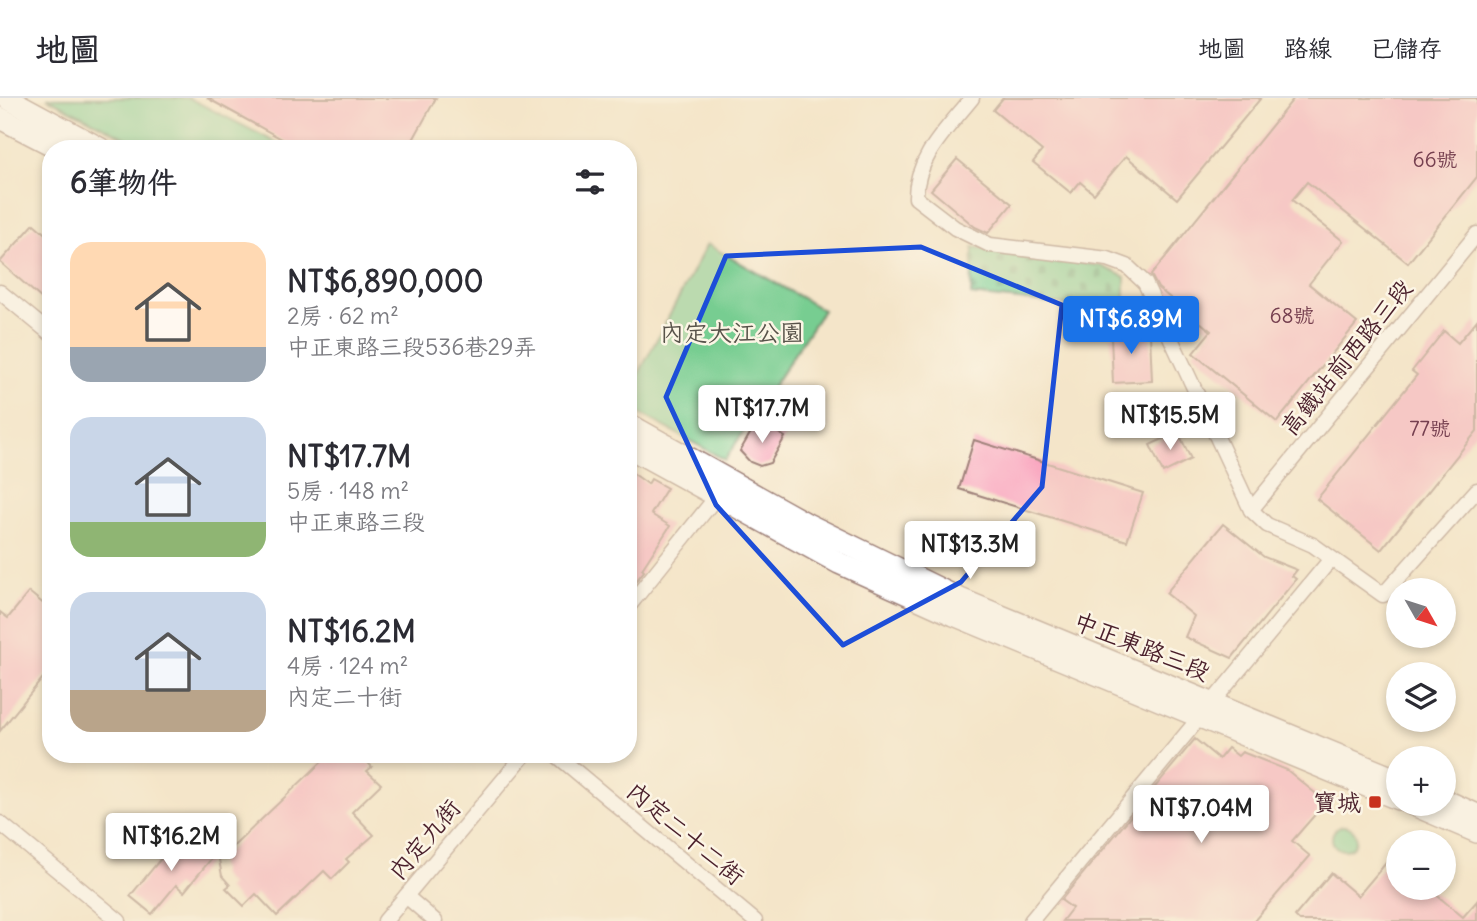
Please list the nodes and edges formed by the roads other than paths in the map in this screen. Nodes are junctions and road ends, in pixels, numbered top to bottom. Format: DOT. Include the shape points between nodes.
graph roads {
  1 [pos="7,98"];
  2 [pos="972,98"];
  3 [pos="0,118"];
  4 [pos="43,140"];
  5 [pos="84,140"];
  6 [pos="1477,234"];
  7 [pos="0,292"];
  8 [pos="42,327"];
  9 [pos="637,429"];
  10 [pos="637,452"];
  11 [pos="721,473"];
  12 [pos="1477,490"];
  13 [pos="717,496"];
  14 [pos="1251,510"];
  15 [pos="1331,559"];
  16 [pos="637,596"];
  17 [pos="1207,711"];
  18 [pos="517,763"];
  19 [pos="566,763"];
  20 [pos="1386,776"];
  21 [pos="1386,793"];
  22 [pos="1456,805"];
  23 [pos="1477,815"];
  24 [pos="1441,816"];
  25 [pos="0,823"];
  26 [pos="1477,831"];
  27 [pos="406,896"];
  28 [pos="119,921"];
  29 [pos="385,921"];
  30 [pos="435,921"];
  31 [pos="755,921"];
  32 [pos="1031,921"];
  1 -- 5 [label="main road"];
  2 -- 14 [label="street" via="929,151 915,183 916,198 955,228 990,244 1108,259 1126,266 1145,284"];
  3 -- 4 [label="main road"];
  6 -- 14 [label="street, 高鐵站前西路三段"];
  7 -- 8 [label="street"];
  9 -- 11 [label="main road, 中正東路三段"];
  10 -- 13 [label="main road"];
  11 -- 13 [label="street"];
  11 -- 17 [label="main road, 中正東路三段" via="807,524 960,599"];
  12 -- 15 [label="street" via="1383,595"];
  13 -- 16 [label="street"];
  13 -- 17 [label="main road" via="839,563 954,615"];
  14 -- 15 [label="street" via="1267,525 1313,545"];
  15 -- 17 [label="street"];
  17 -- 20 [label="main road, 中正東路三段"];
  17 -- 21 [label="main road, 中正東路三段"];
  17 -- 32 [label="street"];
  18 -- 27 [label="street, 內定九街"];
  19 -- 31 [label="street, 內定二十二街"];
  22 -- 23 [label="main road"];
  24 -- 26 [label="main road"];
  25 -- 28 [label="street"];
  27 -- 29 [label="street, 內定九街"];
  27 -- 30 [label="street"];
}
